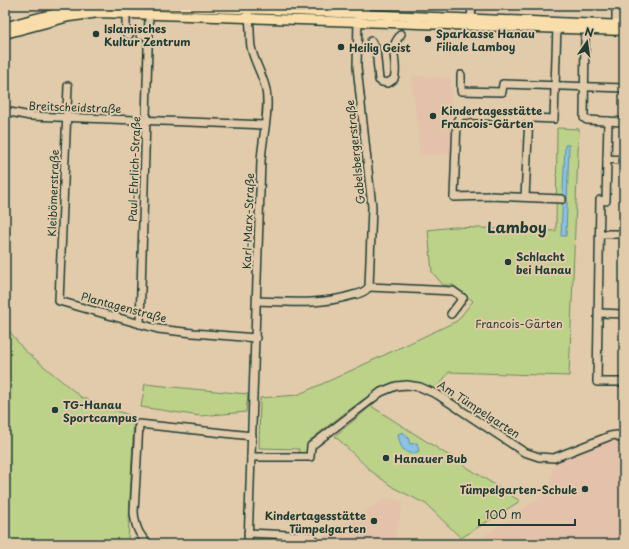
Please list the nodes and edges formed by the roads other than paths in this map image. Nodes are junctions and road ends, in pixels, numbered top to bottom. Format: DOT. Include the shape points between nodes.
graph roads {
  1 [pos="365,5"];
  2 [pos="472,5"];
  3 [pos="616,5"];
  4 [pos="226,7"];
  5 [pos="247,11"];
  6 [pos="126,14"];
  7 [pos="150,15"];
  8 [pos="360,16"];
  9 [pos="471,19"];
  10 [pos="620,24"];
  11 [pos="557,26"];
  12 [pos="5,27"];
  13 [pos="624,31"];
  14 [pos="5,34"];
  15 [pos="402,34"];
  16 [pos="129,35"];
  17 [pos="140,35"];
  18 [pos="149,35"];
  19 [pos="585,38"];
  20 [pos="371,41"];
  21 [pos="461,75"];
  22 [pos="68,86"];
  23 [pos="555,86"];
  24 [pos="584,87"];
  25 [pos="624,88"];
  26 [pos="5,111"];
  27 [pos="67,117"];
  28 [pos="528,117"];
  29 [pos="146,120"];
  30 [pos="608,121"];
  31 [pos="624,122"];
  32 [pos="265,125"];
  33 [pos="607,159"];
  34 [pos="624,160"];
  35 [pos="525,197"];
  36 [pos="562,199"];
  37 [pos="600,234"];
  38 [pos="624,234"];
  39 [pos="369,287"];
  40 [pos="59,301"];
  41 [pos="257,301"];
  42 [pos="599,313"];
  43 [pos="451,314"];
  44 [pos="624,314"];
  45 [pos="140,324"];
  46 [pos="256,338"];
  47 [pos="624,382"];
  48 [pos="252,436"];
  49 [pos="623,440"];
  50 [pos="251,457"];
  51 [pos="248,533"];
  52 [pos="148,544"];
  53 [pos="248,544"];
  54 [pos="316,544"];
  1 -- 8 [label="street, Gabelsbergerstraße"];
  2 -- 9 [label="street"];
  3 -- 10 [label="street"];
  4 -- 5 [label="main road"];
  4 -- 12 [label="main road" via="91,6"];
  5 -- 7 [label="main road"];
  5 -- 8 [label="main road"];
  5 -- 32 [label="street, Karl-Marx-Straße" via="252,52 266,92"];
  6 -- 7 [label="main road"];
  6 -- 14 [label="main road" via="99,13 68,17"];
  6 -- 16 [label="street" via="126,33"];
  7 -- 18 [label="street, Paul-Ehrlich-Straße"];
  8 -- 9 [label="main road"];
  8 -- 11 [label="main road"];
  8 -- 39 [label="street, Gabelsbergerstraße" via="357,67 372,214"];
  9 -- 11 [label="main road"];
  10 -- 11 [label="main road"];
  11 -- 13 [label="main road"];
  11 -- 23 [label="street"];
  15 -- 20 [label="street" via="394,46 395,75 388,84 379,80 376,49"];
  17 -- 18 [label="street"];
  18 -- 29 [label="street, Paul-Ehrlich-Straße"];
  19 -- 24 [label="street"];
  21 -- 23 [label="street" via="461,91 502,92 503,84"];
  22 -- 27 [label="street, Kleibömerstraße"];
  23 -- 24 [label="street"];
  23 -- 28 [label="street" via="554,119"];
  24 -- 25 [label="street"];
  24 -- 30 [label="street" via="584,118"];
  26 -- 27 [label="street, Breitscheidstraße" via="23,115"];
  27 -- 29 [label="street, Breitscheidstraße"];
  27 -- 40 [label="street, Kleibömerstraße"];
  28 -- 35 [label="street"];
  28 -- 35 [label="street" via="460,116 457,121 454,197"];
  29 -- 32 [label="street, Breitscheidstraße"];
  29 -- 45 [label="street, Paul-Ehrlich-Straße"];
  30 -- 31 [label="street"];
  30 -- 33 [label="street"];
  32 -- 41 [label="street, Karl-Marx-Straße" via="261,161"];
  33 -- 34 [label="street"];
  33 -- 37 [label="street"];
  35 -- 36 [label="street"];
  37 -- 38 [label="street"];
  37 -- 42 [label="street"];
  39 -- 41 [label="street" via="361,293 325,301"];
  39 -- 43 [label="street" via="453,291 463,298"];
  40 -- 45 [label="street, Plantagenstraße"];
  41 -- 46 [label="street, Karl-Marx-Straße"];
  42 -- 44 [label="street"];
  42 -- 47 [label="street" via="597,382"];
  45 -- 46 [label="street, Plantagenstraße" via="177,332"];
  46 -- 48 [label="street, Karl-Marx-Straße"];
  48 -- 50 [label="street, Karl-Marx-Straße"];
  48 -- 52 [label="street" via="139,424 134,512 138,532"];
  49 -- 50 [label="street, Am Tümpelgarten" via="617,435 610,436 554,458 539,457 524,452 430,391 417,386 402,385 381,392 334,427 311,446 310,457"];
  50 -- 51 [label="street, Karl-Marx-Straße"];
  51 -- 53 [label="street, Karl-Marx-Straße"];
  51 -- 54 [label="street" via="311,536"];
}
